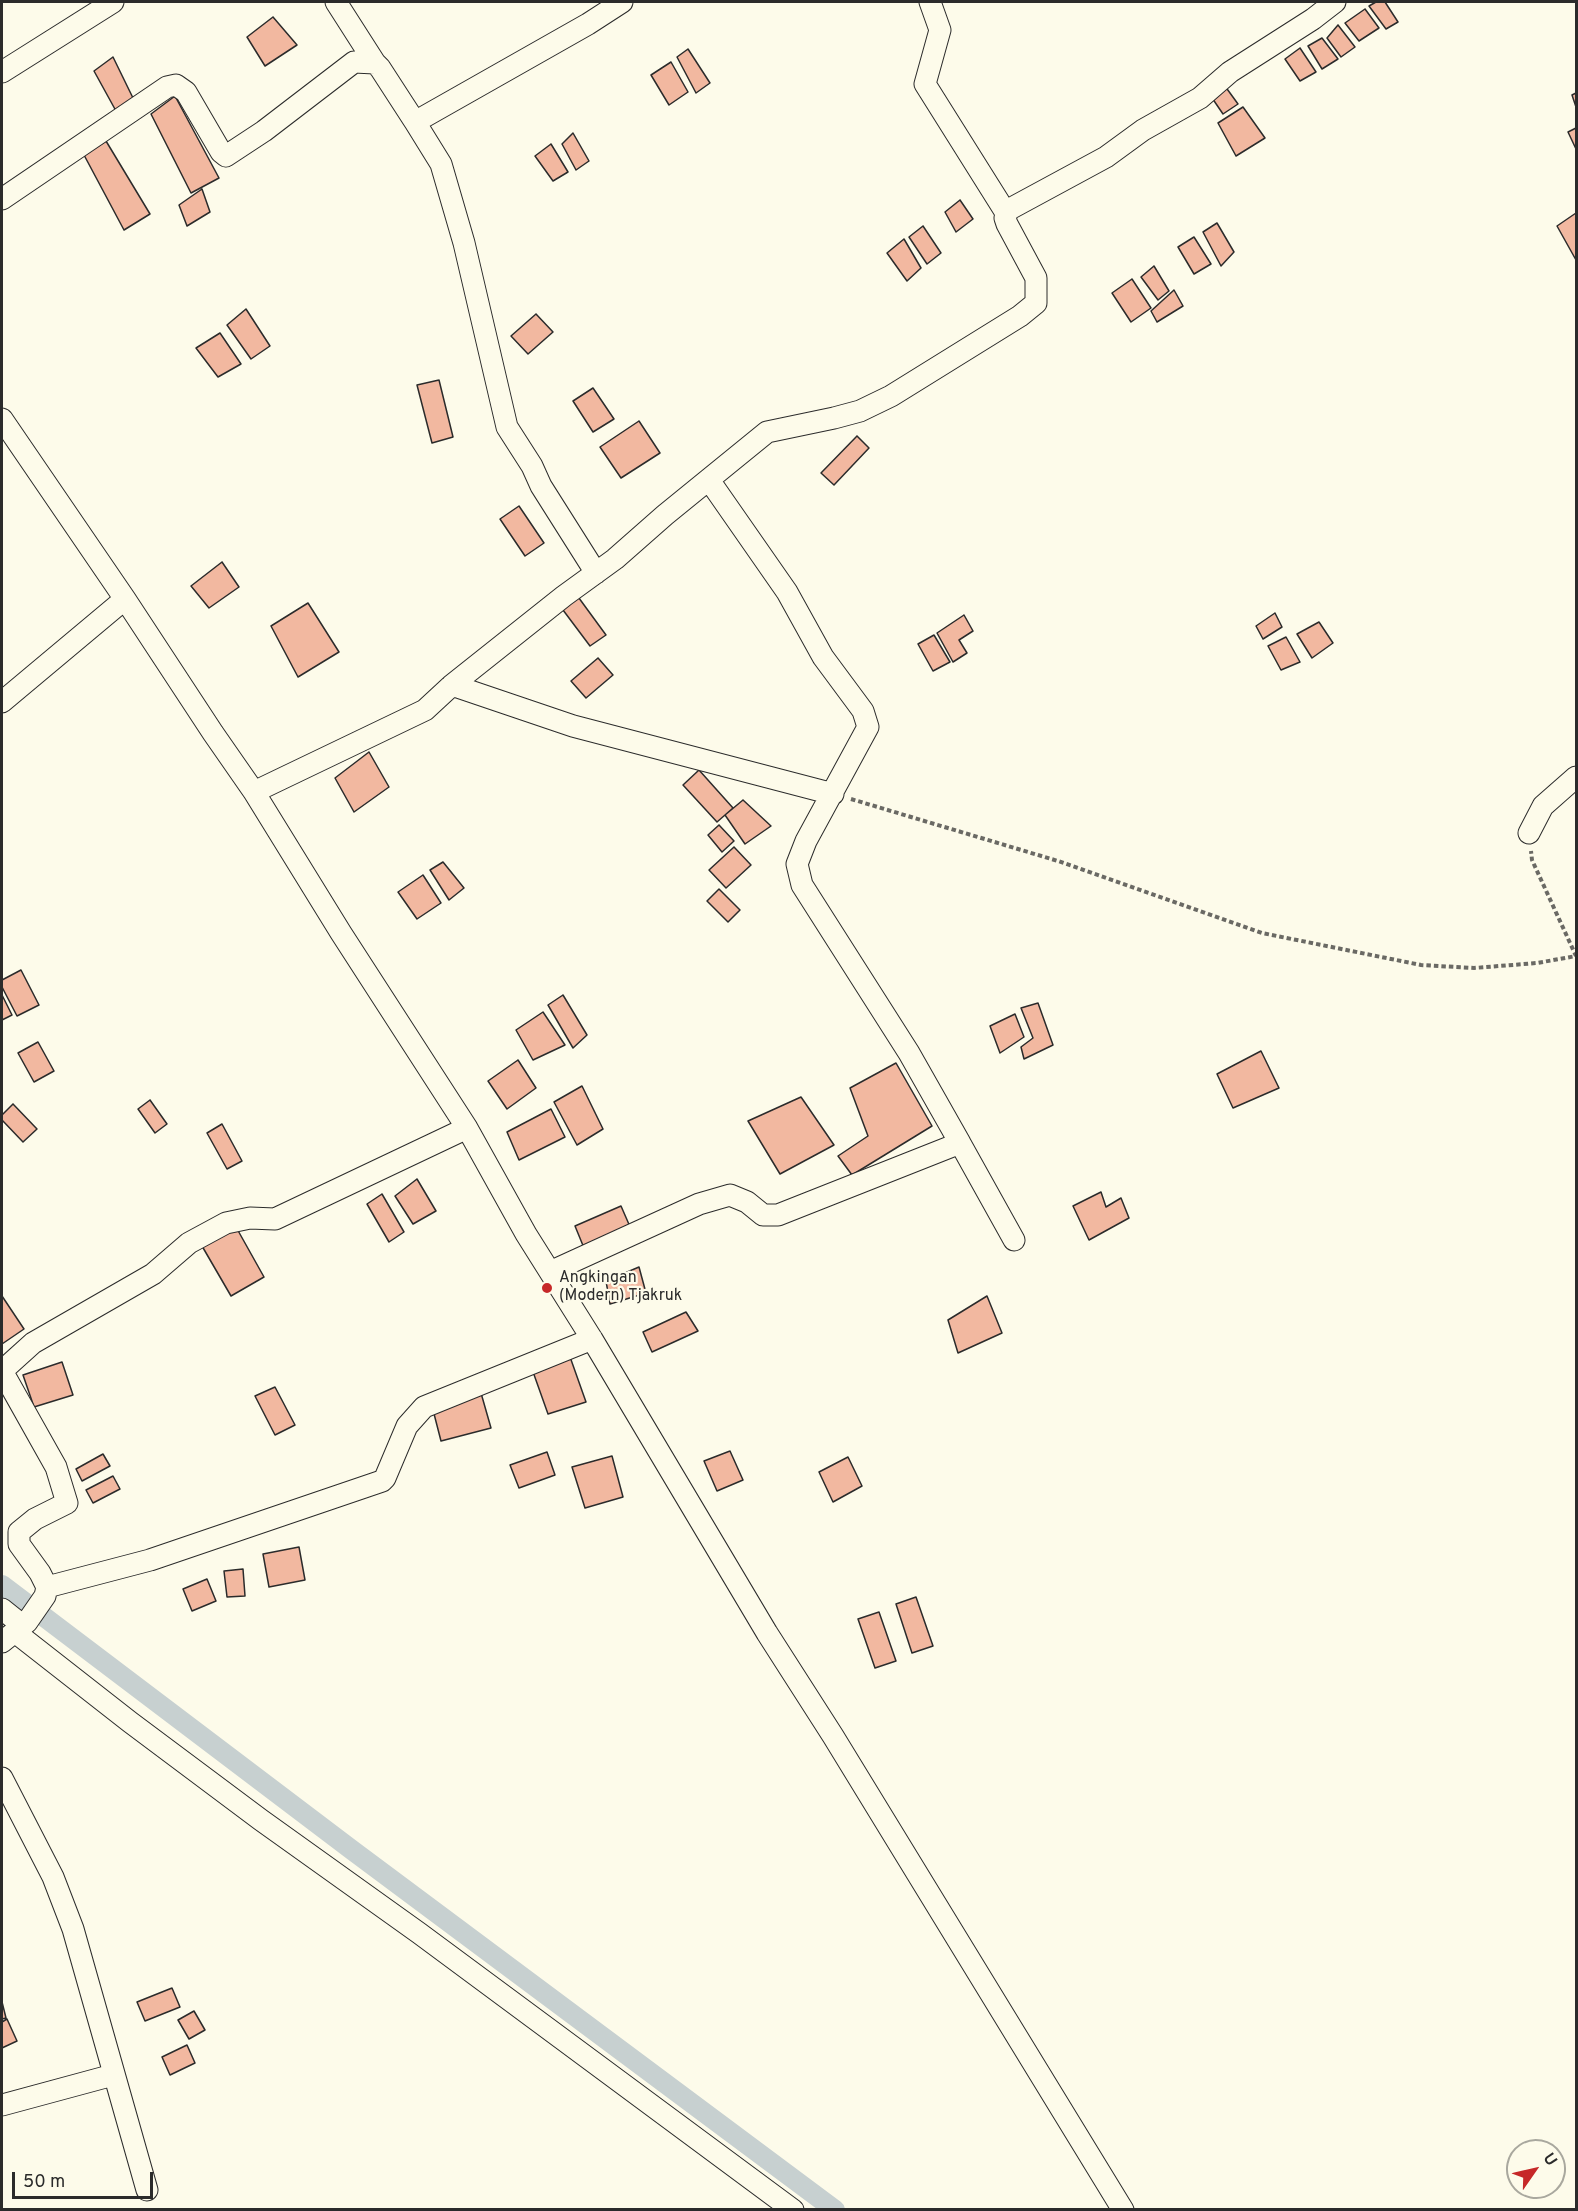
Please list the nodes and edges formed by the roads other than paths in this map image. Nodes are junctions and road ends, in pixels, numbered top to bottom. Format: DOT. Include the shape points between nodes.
graph roads {
  1 [pos="113,2"];
  2 [pos="336,2"];
  3 [pos="621,2"];
  4 [pos="930,2"];
  5 [pos="1335,2"];
  6 [pos="375,63"];
  7 [pos="2,72"];
  8 [pos="415,122"];
  9 [pos="2,199"];
  10 [pos="1006,213"];
  11 [pos="2,419"];
  12 [pos="710,480"];
  13 [pos="596,573"];
  14 [pos="125,599"];
  15 [pos="452,685"];
  16 [pos="2,702"];
  17 [pos="1576,777"];
  18 [pos="254,792"];
  19 [pos="833,794"];
  20 [pos="1529,833"];
  21 [pos="467,1128"];
  22 [pos="960,1143"];
  23 [pos="1014,1240"];
  24 [pos="550,1272"];
  25 [pos="592,1339"];
  26 [pos="2,1371"];
  27 [pos="2,1535"];
  28 [pos="23,1550"];
  29 [pos="46,1592"];
  30 [pos="2,1609"];
  31 [pos="16,1630"];
  32 [pos="2,1778"];
  33 [pos="113,2075"];
  34 [pos="2,2105"];
  35 [pos="147,2190"];
  36 [pos="793,2210"];
  37 [pos="1123,2210"];
  1 -- 7 [label="street"];
  2 -- 6 [label="street"];
  3 -- 8 [label="street"];
  4 -- 10 [label="street" via="940,30 925,84"];
  5 -- 10 [label="street" via="1230,72 1200,98"];
  6 -- 8 [label="street"];
  6 -- 9 [label="street" via="354,62 226,156 186,92 176,85 167,87"];
  8 -- 13 [label="street" via="441,164 464,243 507,427"];
  10 -- 12 [label="street" via="1007,224 1036,279 1036,303 878,403 834,418 767,432"];
  11 -- 14 [label="street"];
  12 -- 13 [label="street"];
  12 -- 19 [label="street" via="787,592 823,657 863,711 868,727"];
  13 -- 15 [label="street"];
  14 -- 16 [label="street"];
  14 -- 18 [label="street"];
  15 -- 18 [label="street" via="425,710"];
  15 -- 19 [label="street" via="573,726"];
  17 -- 20 [label="street" via="1543,806"];
  18 -- 21 [label="street"];
  19 -- 22 [label="street" via="797,864 802,885 909,1053"];
  21 -- 24 [label="street"];
  21 -- 26 [label="street" via="275,1219 250,1218 226,1223 189,1244 153,1274 33,1343"];
  22 -- 23 [label="street"];
  22 -- 24 [label="street" via="778,1215 763,1215 730,1195 699,1204"];
  24 -- 25 [label="street"];
  25 -- 29 [label="street" via="424,1407 407,1426 382,1481"];
  25 -- 37 [label="street" via="767,1633"];
  26 -- 28 [label="street" via="56,1467 67,1503 24,1526 18,1539"];
  27 -- 28 [label="street"];
  28 -- 29 [label="street" via="40,1573"];
  29 -- 31 [label="street"];
  30 -- 31 [label="street"];
  31 -- 36 [label="street" via="261,1820"];
  32 -- 33 [label="street" via="53,1877 79,1950"];
  33 -- 34 [label="street"];
  33 -- 35 [label="street"];
}
